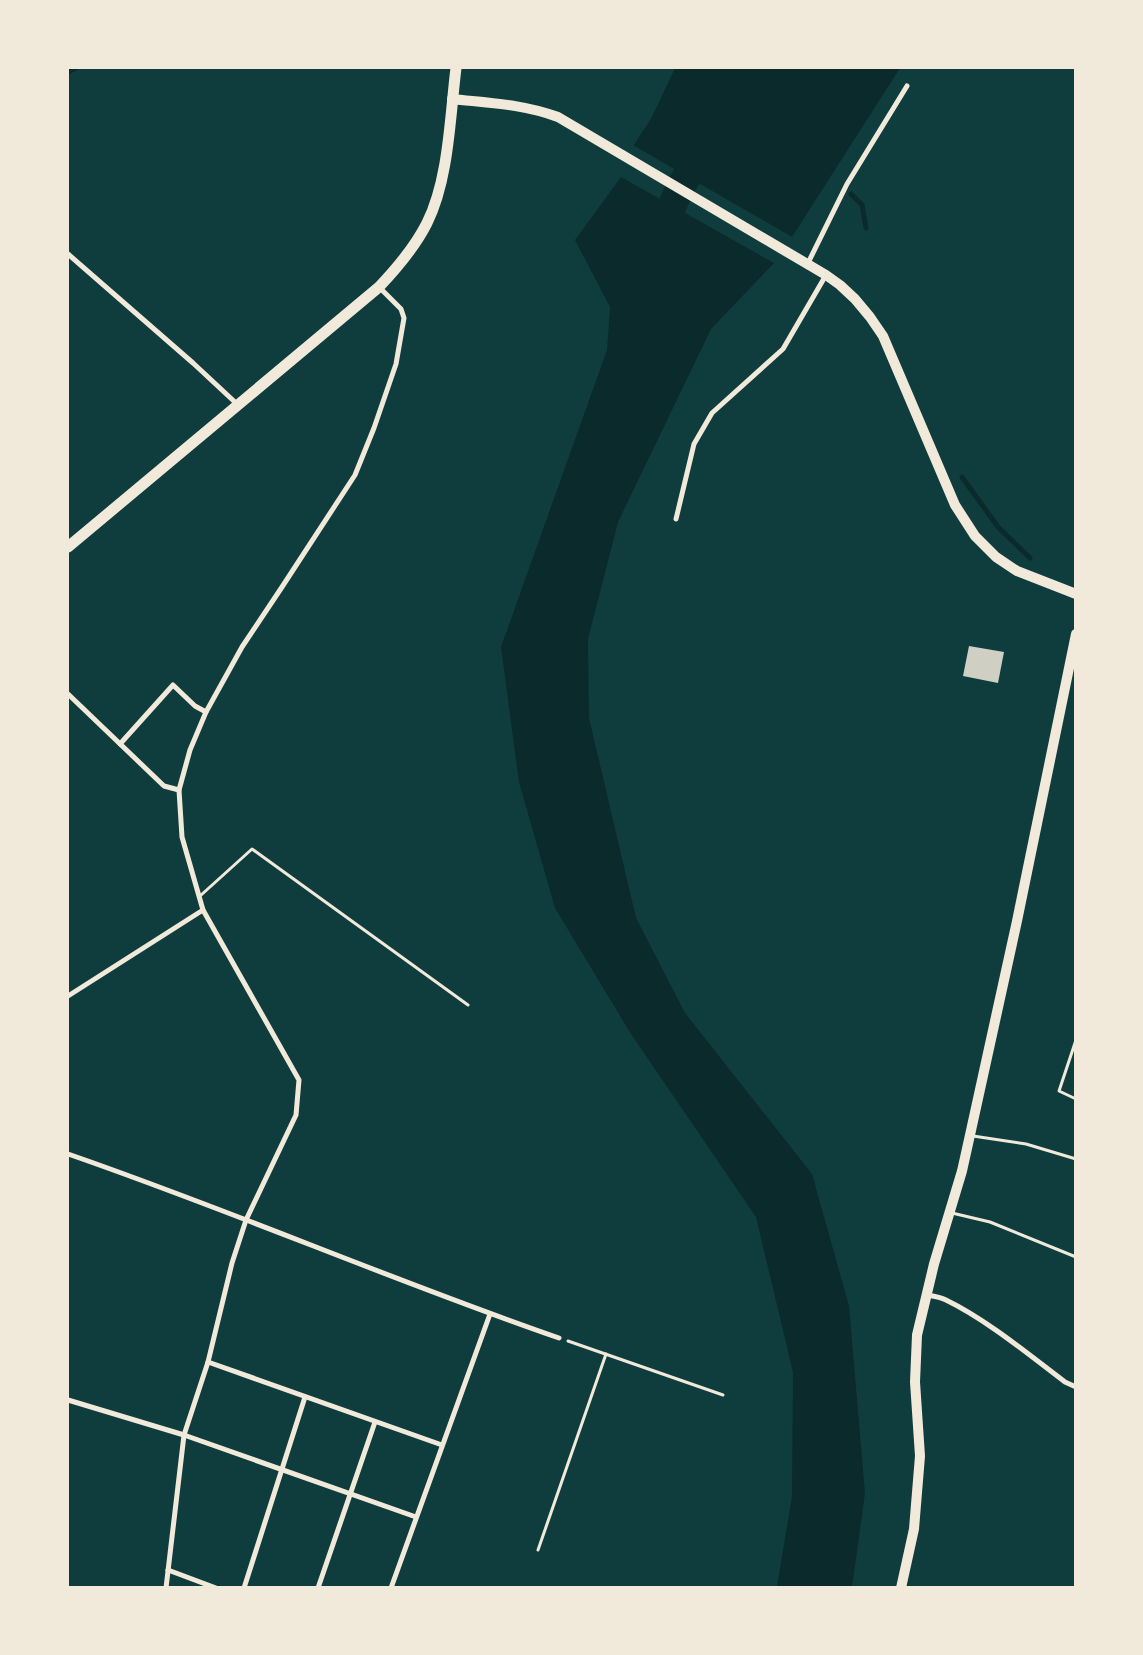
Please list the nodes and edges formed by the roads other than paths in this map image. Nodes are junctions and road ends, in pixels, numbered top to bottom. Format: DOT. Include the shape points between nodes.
graph roads {
  1 [pos="456,68"];
  2 [pos="907,86"];
  3 [pos="452,99"];
  4 [pos="68,254"];
  5 [pos="808,263"];
  6 [pos="826,275"];
  7 [pos="379,287"];
  8 [pos="238,405"];
  9 [pos="676,519"];
  10 [pos="68,547"];
  11 [pos="1076,594"];
  12 [pos="1076,634"];
  13 [pos="68,694"];
  14 [pos="206,712"];
  15 [pos="120,744"];
  16 [pos="179,790"];
  17 [pos="199,896"];
  18 [pos="202,910"];
  19 [pos="68,996"];
  20 [pos="468,1005"];
  21 [pos="1076,1040"];
  22 [pos="1076,1099"];
  23 [pos="970,1136"];
  24 [pos="68,1154"];
  25 [pos="1076,1159"];
  26 [pos="950,1212"];
  27 [pos="246,1220"];
  28 [pos="1076,1257"];
  29 [pos="927,1295"];
  30 [pos="490,1314"];
  31 [pos="559,1338"];
  32 [pos="208,1362"];
  33 [pos="1076,1387"];
  34 [pos="305,1397"];
  35 [pos="68,1400"];
  36 [pos="375,1422"];
  37 [pos="184,1435"];
  38 [pos="442,1445"];
  39 [pos="282,1470"];
  40 [pos="350,1494"];
  41 [pos="416,1517"];
  42 [pos="168,1570"];
  43 [pos="166,1588"];
  44 [pos="216,1588"];
  45 [pos="244,1588"];
  46 [pos="318,1588"];
  47 [pos="391,1588"];
  48 [pos="901,1588"];
  1 -- 3 [label="main road"];
  2 -- 5 [label="street" via="847,184"];
  3 -- 5 [label="main road" via="513,105 558,117"];
  3 -- 7 [label="main road" via="445,164 428,222 398,267"];
  4 -- 8 [label="street"];
  5 -- 6 [label="main road"];
  6 -- 9 [label="street" via="783,349 712,413 694,444"];
  6 -- 11 [label="main road" via="855,299 883,336 955,505 975,536 996,557 1017,571"];
  7 -- 8 [label="main road"];
  7 -- 14 [label="street" via="402,309 404,318 396,364 355,475 242,647"];
  8 -- 10 [label="main road"];
  12 -- 23 [label="main road" via="1018,921"];
  13 -- 15 [label="street"];
  14 -- 15 [label="street" via="173,685"];
  14 -- 16 [label="street" via="190,750"];
  15 -- 16 [label="street" via="164,786"];
  16 -- 17 [label="street" via="182,836"];
  17 -- 18 [label="street"];
  17 -- 20 [label="lane" via="252,849"];
  18 -- 19 [label="street"];
  18 -- 27 [label="street" via="299,1080 296,1115"];
  21 -- 22 [label="lane" via="1059,1091"];
  23 -- 25 [label="lane" via="1026,1144"];
  23 -- 26 [label="main road"];
  24 -- 27 [label="street"];
  26 -- 28 [label="lane" via="990,1222"];
  26 -- 29 [label="main road"];
  27 -- 30 [label="street"];
  27 -- 32 [label="street"];
  29 -- 33 [label="street" via="944,1299 971,1315"];
  29 -- 48 [label="main road" via="917,1335 915,1382 920,1456 914,1529"];
  30 -- 31 [label="street"];
  30 -- 38 [label="street"];
  32 -- 34 [label="street"];
  32 -- 37 [label="street"];
  34 -- 36 [label="street"];
  34 -- 39 [label="street"];
  35 -- 37 [label="street"];
  36 -- 38 [label="street"];
  36 -- 40 [label="street"];
  37 -- 39 [label="street"];
  37 -- 42 [label="street"];
  38 -- 41 [label="street"];
  39 -- 40 [label="street"];
  39 -- 45 [label="street"];
  40 -- 41 [label="street"];
  40 -- 46 [label="street"];
  41 -- 47 [label="street"];
  42 -- 43 [label="street"];
  42 -- 44 [label="street"];
}
